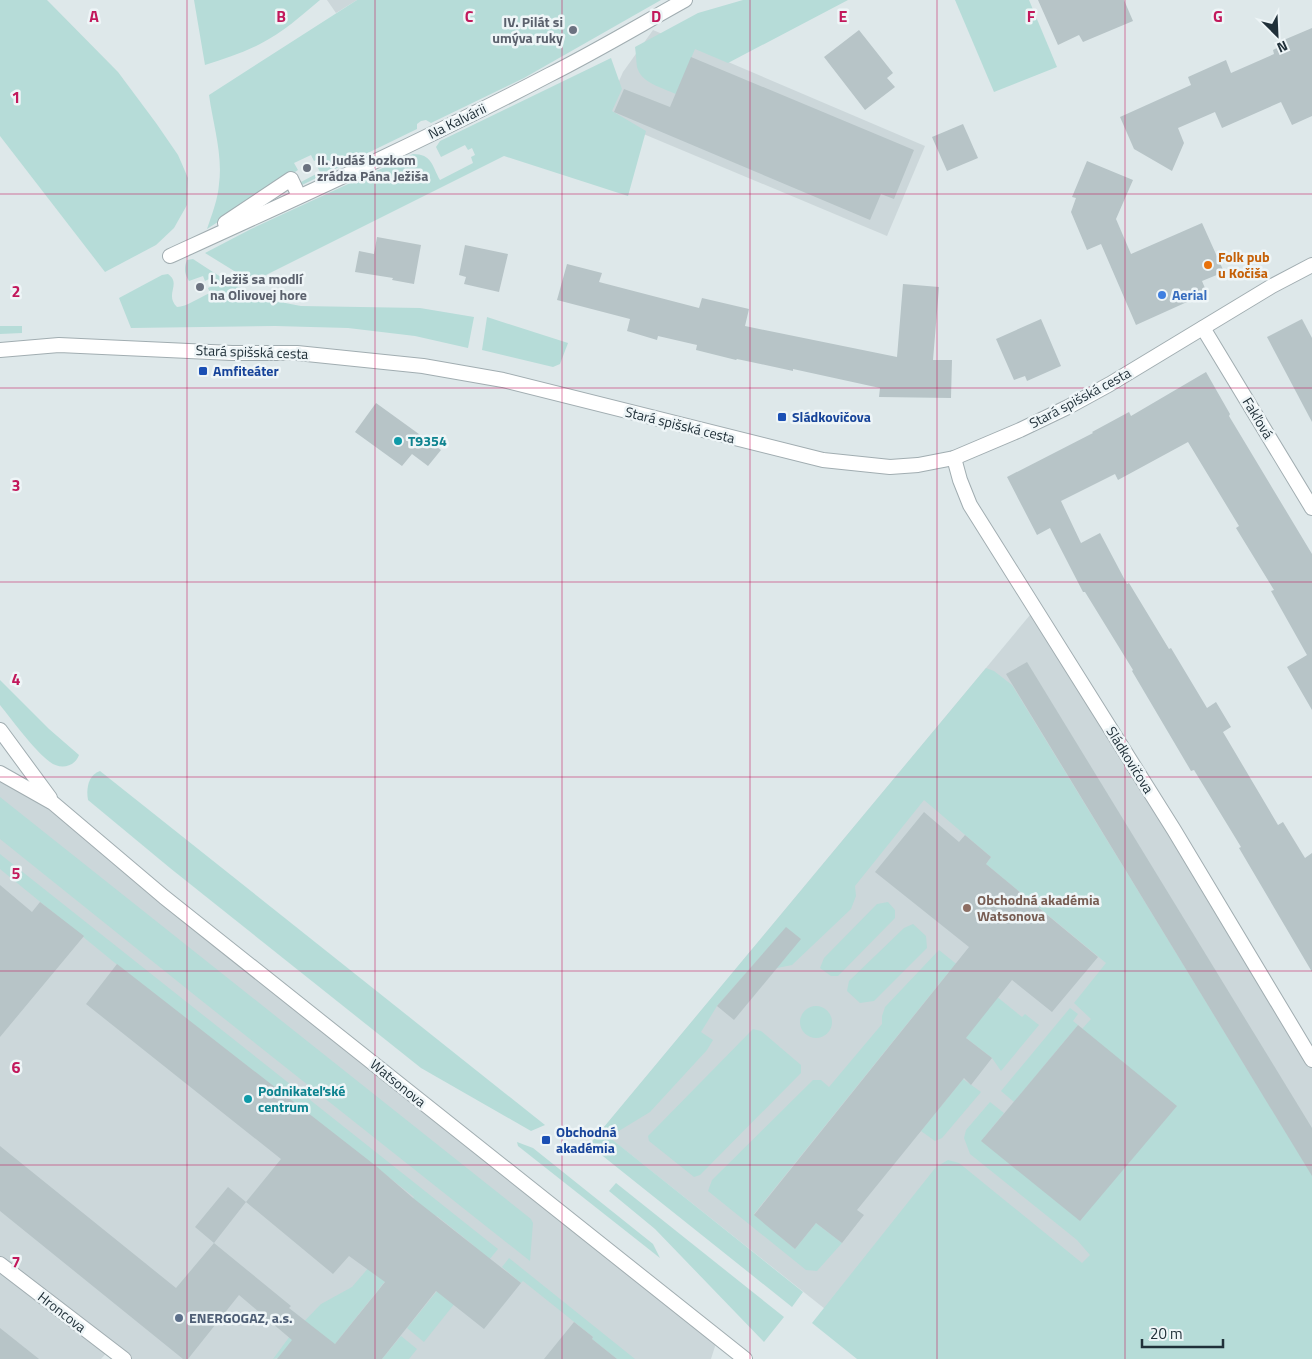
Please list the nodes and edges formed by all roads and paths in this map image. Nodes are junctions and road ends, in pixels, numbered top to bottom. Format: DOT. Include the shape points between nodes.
graph roads {
  1 [pos="685,0"];
  2 [pos="299,196"];
  3 [pos="188,246"];
  4 [pos="170,256"];
  5 [pos="1312,265"];
  6 [pos="1203,328"];
  7 [pos="0,350"];
  8 [pos="954,458"];
  9 [pos="1312,508"];
  10 [pos="0,730"];
  11 [pos="0,773"];
  12 [pos="54,803"];
  13 [pos="1312,1060"];
  14 [pos="0,1264"];
  15 [pos="124,1359"];
  16 [pos="745,1359"];
  1 -- 2 [label="street, Na Kalvárii" via="551,74"];
  2 -- 3 [label="street, Na Kalvárii"];
  2 -- 3 [label="street" via="291,179"];
  3 -- 4 [label="street, Na Kalvárii"];
  5 -- 6 [label="street, Stará spišská cesta"];
  6 -- 8 [label="street, Stará spišská cesta" via="1068,407"];
  6 -- 9 [label="street, Fakľová"];
  7 -- 8 [label="street, Stará spišská cesta" via="59,345 232,353 297,352 358,358 503,380 823,460 890,467"];
  8 -- 13 [label="street, Sládkovičova" via="970,505 1174,830"];
  10 -- 12 [label="street, Watsonova"];
  11 -- 12 [label="street, Watsonova"];
  12 -- 16 [label="street, Watsonova" via="164,897"];
  14 -- 15 [label="street, Hroncova"];
}
